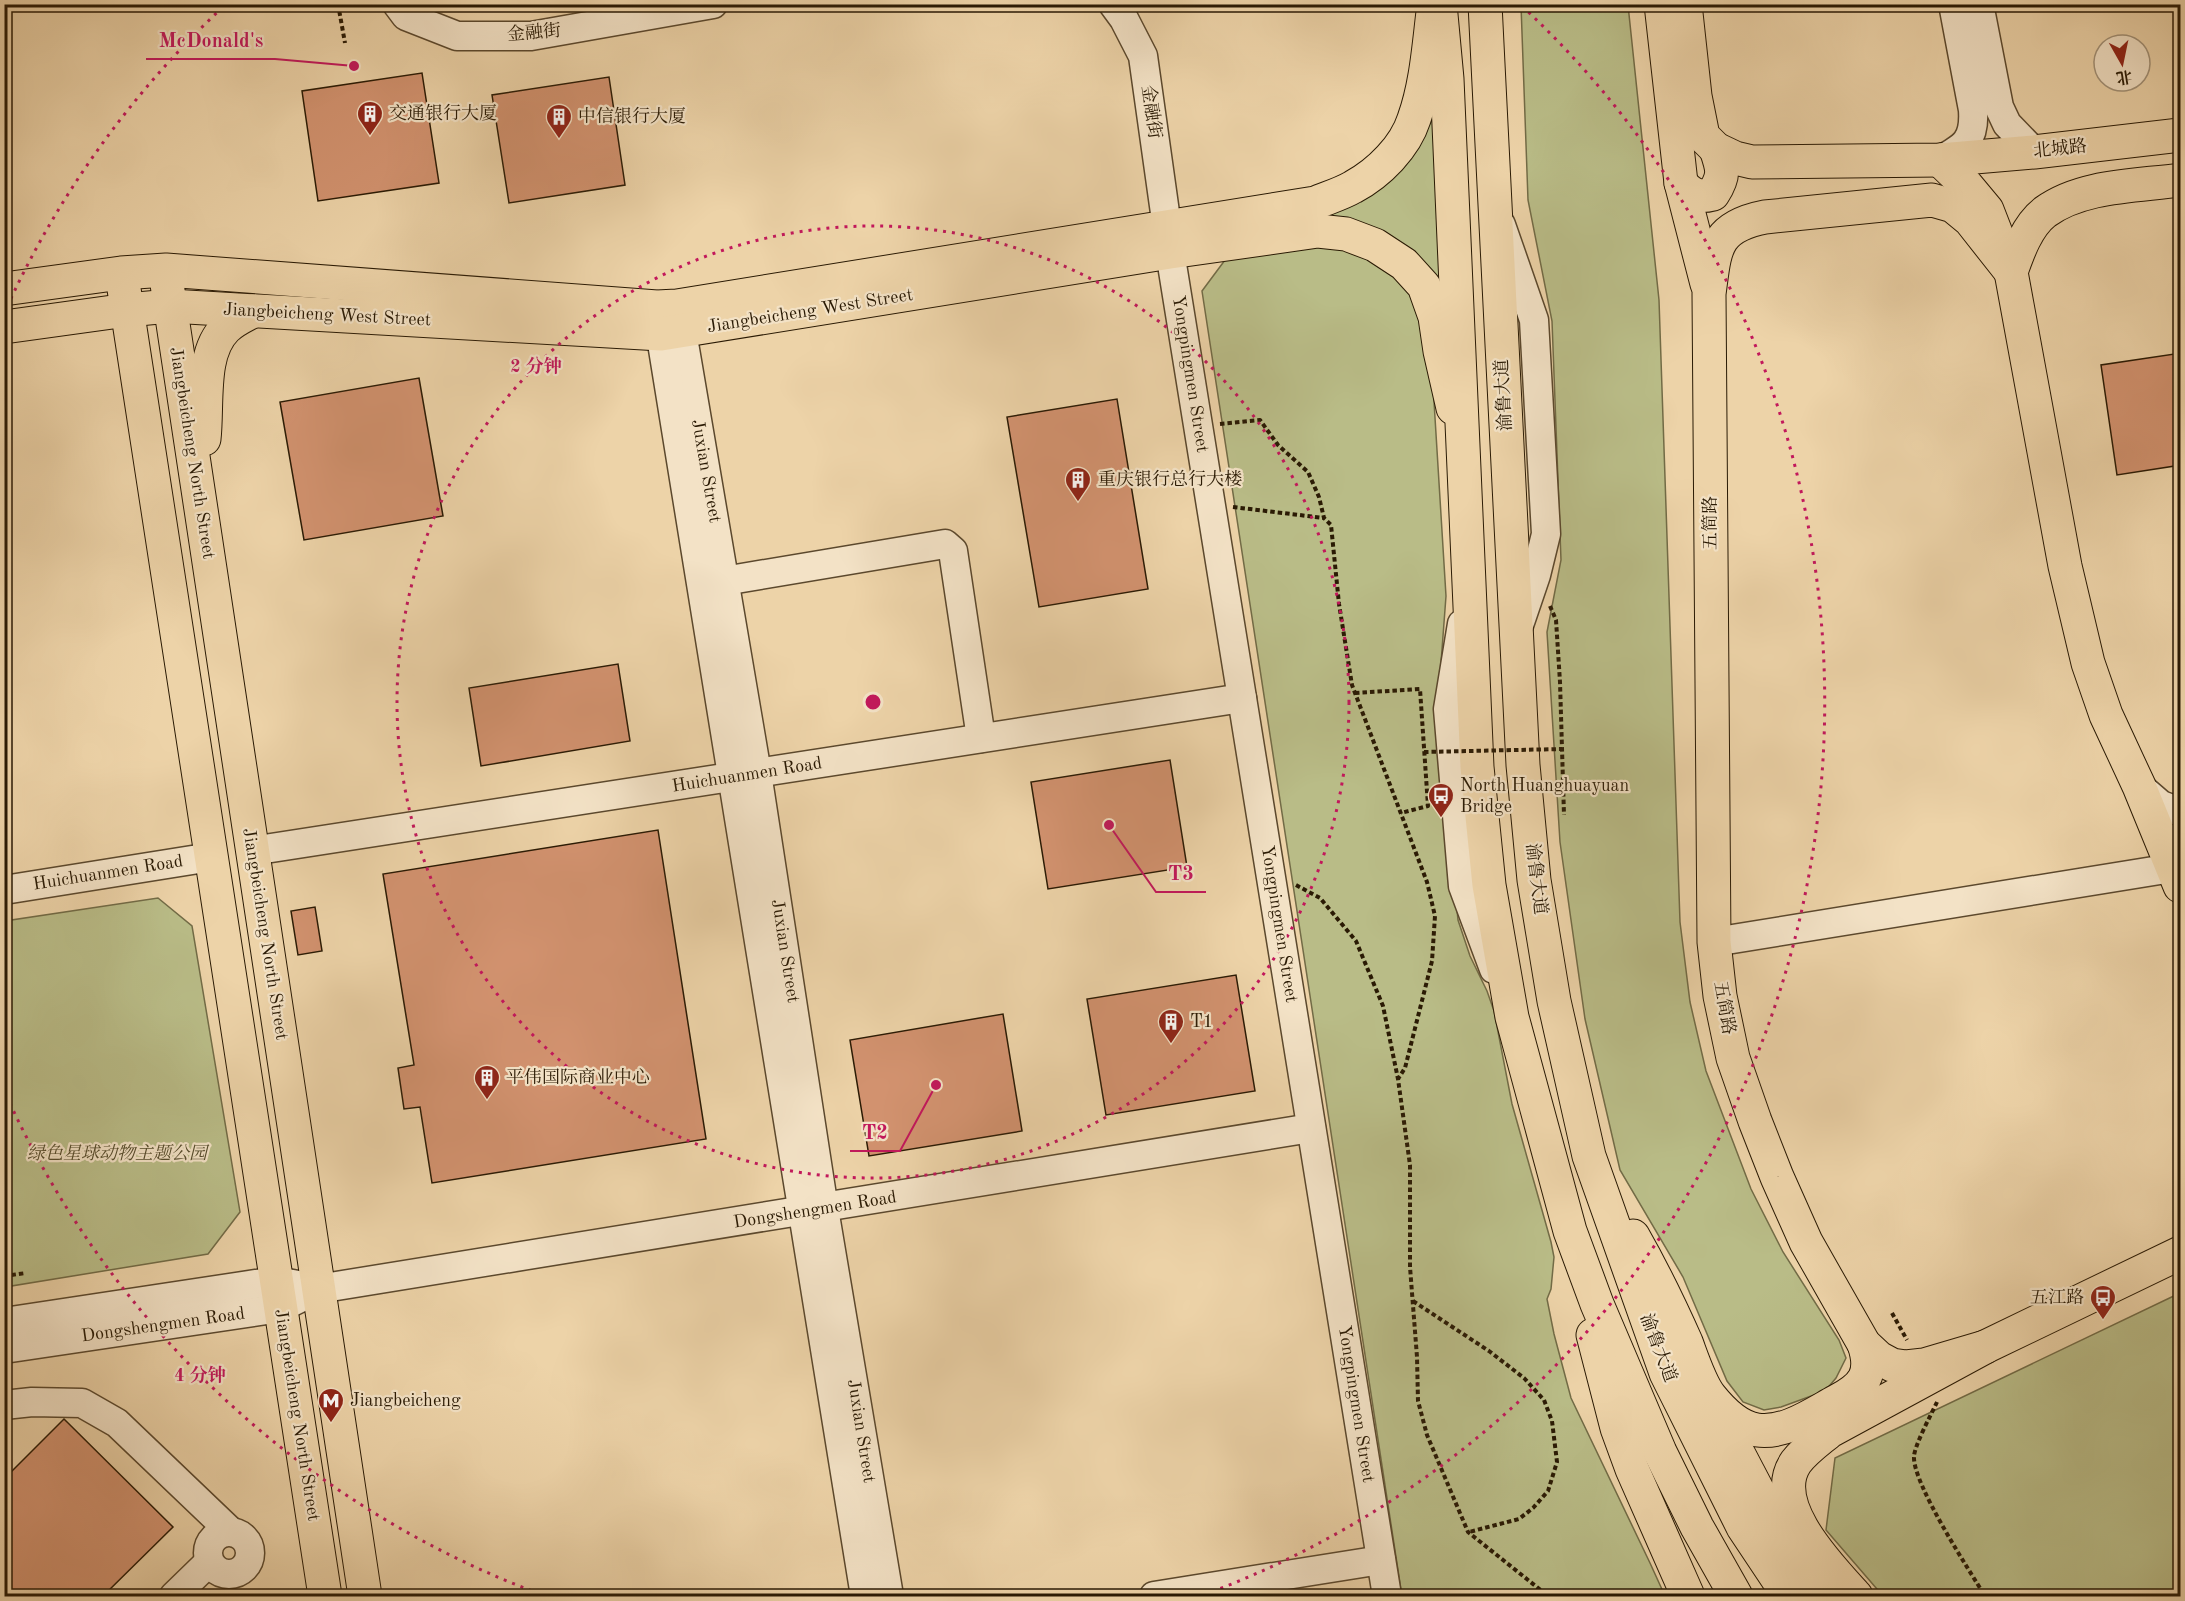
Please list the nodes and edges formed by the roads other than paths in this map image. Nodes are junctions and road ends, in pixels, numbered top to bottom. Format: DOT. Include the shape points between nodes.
graph roads {
  1 [pos="397,4"];
  2 [pos="713,4"];
  3 [pos="1113,4"];
  4 [pos="1434,4"];
  5 [pos="1440,4"];
  6 [pos="1485,4"];
  7 [pos="1661,4"];
  8 [pos="1685,4"];
  9 [pos="1953,4"];
  10 [pos="1979,4"];
  11 [pos="1435,80"];
  12 [pos="2181,135"];
  13 [pos="1716,149"];
  14 [pos="2034,152"];
  15 [pos="1940,159"];
  16 [pos="2181,180"];
  17 [pos="1681,183"];
  18 [pos="1494,205"];
  19 [pos="1168,240"];
  20 [pos="166,270"];
  21 [pos="2011,272"];
  22 [pos="121,273"];
  23 [pos="4,289"];
  24 [pos="1709,294"];
  25 [pos="170,306"];
  26 [pos="127,310"];
  27 [pos="254,311"];
  28 [pos="669,320"];
  29 [pos="4,327"];
  30 [pos="1464,453"];
  31 [pos="198,491"];
  32 [pos="724,581"];
  33 [pos="1516,636"];
  34 [pos="1242,698"];
  35 [pos="981,738"];
  36 [pos="745,775"];
  37 [pos="2139,786"];
  38 [pos="2181,812"];
  39 [pos="252,851"];
  40 [pos="211,857"];
  41 [pos="2176,877"];
  42 [pos="4,890"];
  43 [pos="1714,942"];
  44 [pos="1311,1128"];
  45 [pos="1588,1156"];
  46 [pos="813,1210"];
  47 [pos="1570,1231"];
  48 [pos="2181,1253"];
  49 [pos="318,1289"];
  50 [pos="278,1294"];
  51 [pos="4,1322"];
  52 [pos="1864,1344"];
  53 [pos="1985,1347"];
  54 [pos="4,1348"];
  55 [pos="1708,1394"];
  56 [pos="4,1404"];
  57 [pos="230,1531"];
  58 [pos="1381,1560"];
  59 [pos="209,1562"];
  60 [pos="242,1584"];
  61 [pos="174,1596"];
  62 [pos="325,1596"];
  63 [pos="365,1596"];
  64 [pos="865,1596"];
  65 [pos="889,1596"];
  66 [pos="1154,1596"];
  67 [pos="1386,1596"];
  68 [pos="1688,1596"];
  69 [pos="1736,1596"];
  70 [pos="1789,1596"];
  71 [pos="1818,1596"];
  72 [pos="1856,1596"];
  1 -- 2 [label="street, 金融街" via="406,16 457,36 531,36"];
  3 -- 19 [label="street, 金融街" via="1143,56"];
  4 -- 11 [label="main road"];
  5 -- 11 [label="main road"];
  6 -- 18 [label="main road, 渝鲁大道"];
  7 -- 17 [label="main road, 五简路"];
  8 -- 13 [label="main road" via="1702,136"];
  9 -- 15 [label="street" via="1974,123 1970,139"];
  10 -- 14 [label="street" via="1999,107 2007,124"];
  11 -- 19 [label="main road, Jiangbeicheng West Street" via="1400,147 1354,187 1315,203"];
  11 -- 30 [label="main road"];
  12 -- 14 [label="main road, 北城路"];
  13 -- 15 [label="main road" via="1752,162"];
  13 -- 17 [label="main road" via="1722,179 1713,194 1691,195"];
  14 -- 15 [label="main road, 北城路"];
  15 -- 21 [label="main road, 五简路" via="1987,210"];
  16 -- 21 [label="main road" via="2093,192 2044,213 2022,241"];
  17 -- 24 [label="main road, 五简路"];
  18 -- 33 [label="main road, 渝鲁大道"];
  18 -- 33 [label="street" via="1534,320 1546,534"];
  19 -- 28 [label="main road, Jiangbeicheng West Street"];
  19 -- 30 [label="main road, Jiangbeicheng West Street" via="1318,231 1346,234 1375,245 1404,264 1424,286 1435,317"];
  19 -- 34 [label="street, Yongpingmen Street"];
  20 -- 22 [label="main road, Jiangbeicheng West Street"];
  20 -- 25 [label="main road, Jiangbeicheng North Street"];
  20 -- 28 [label="main road, Jiangbeicheng West Street"];
  21 -- 24 [label="main road, 五简路" via="1970,220 1953,206 1932,200 1746,220 1722,237 1715,253"];
  21 -- 37 [label="main road, 五简路" via="2076,617 2106,715"];
  22 -- 23 [label="main road, Jiangbeicheng West Street"];
  22 -- 26 [label="main road, Jiangbeicheng North Street"];
  24 -- 43 [label="main road, 五简路"];
  25 -- 26 [label="main road, Jiangbeicheng West Street"];
  25 -- 27 [label="main road, Jiangbeicheng West Street"];
  25 -- 31 [label="main road, Jiangbeicheng North Street"];
  26 -- 29 [label="main road, Jiangbeicheng West Street"];
  26 -- 40 [label="main road, Jiangbeicheng North Street"];
  27 -- 28 [label="main road, Jiangbeicheng West Street"];
  27 -- 31 [label="main road" via="226,327 208,358 207,414"];
  28 -- 32 [label="street, Juxian Street"];
  28 -- 36 [label="street, Juxian Street"];
  30 -- 47 [label="main road" via="1477,767 1489,885 1512,1017"];
  31 -- 39 [label="main road, Jiangbeicheng North Street"];
  32 -- 35 [label="street" via="945,544 953,551"];
  32 -- 36 [label="street, Juxian Street"];
  33 -- 45 [label="main road, 渝鲁大道" via="1534,879 1554,1000"];
  34 -- 35 [label="street, Huichuanmen Road"];
  34 -- 44 [label="street, Yongpingmen Street"];
  35 -- 36 [label="street, Huichuanmen Road"];
  36 -- 39 [label="street, Huichuanmen Road"];
  36 -- 46 [label="street, Juxian Street"];
  37 -- 38 [label="street" via="2160,805"];
  37 -- 41 [label="main road, 五简路"];
  39 -- 49 [label="main road, Jiangbeicheng North Street"];
  40 -- 42 [label="street, Huichuanmen Road"];
  40 -- 50 [label="main road, Jiangbeicheng North Street"];
  41 -- 43 [label="street"];
  43 -- 52 [label="main road, 五简路" via="1733,1058 1755,1121 1806,1242"];
  44 -- 46 [label="street, Dongshengmen Road"];
  44 -- 58 [label="street, Yongpingmen Street"];
  45 -- 55 [label="main road" via="1660,1284"];
  45 -- 70 [label="main road, 渝鲁大道" via="1666,1373 1743,1527"];
  46 -- 49 [label="street, Dongshengmen Road"];
  46 -- 64 [label="street, Juxian Street"];
  46 -- 65 [label="street, Juxian Street"];
  47 -- 68 [label="main road" via="1617,1428"];
  47 -- 69 [label="main road" via="1660,1452"];
  48 -- 53 [label="main road, 五简路"];
  49 -- 50 [label="street, Dongshengmen Road"];
  49 -- 63 [label="main road, Jiangbeicheng North Street"];
  50 -- 51 [label="street, Dongshengmen Road"];
  50 -- 54 [label="street, Dongshengmen Road"];
  50 -- 62 [label="main road, Jiangbeicheng North Street"];
  52 -- 53 [label="main road, 五简路" via="1878,1358 1906,1367"];
  52 -- 55 [label="main road" via="1869,1359 1863,1382 1851,1394 1795,1424 1758,1430 1742,1426"];
  53 -- 72 [label="main road" via="1830,1431 1795,1464 1790,1500 1797,1520 1817,1551"];
  55 -- 71 [label="main road" via="1781,1535"];
  56 -- 57 [label="street" via="82,1403 117,1423"];
  57 -- 59 [label="street" via="212,1540 208,1547"];
  57 -- 60 [label="street" via="243,1536 250,1547"];
  58 -- 66 [label="street"];
  58 -- 67 [label="street, Yongpingmen Street"];
  59 -- 60 [label="street"];
  59 -- 61 [label="street"];
}
